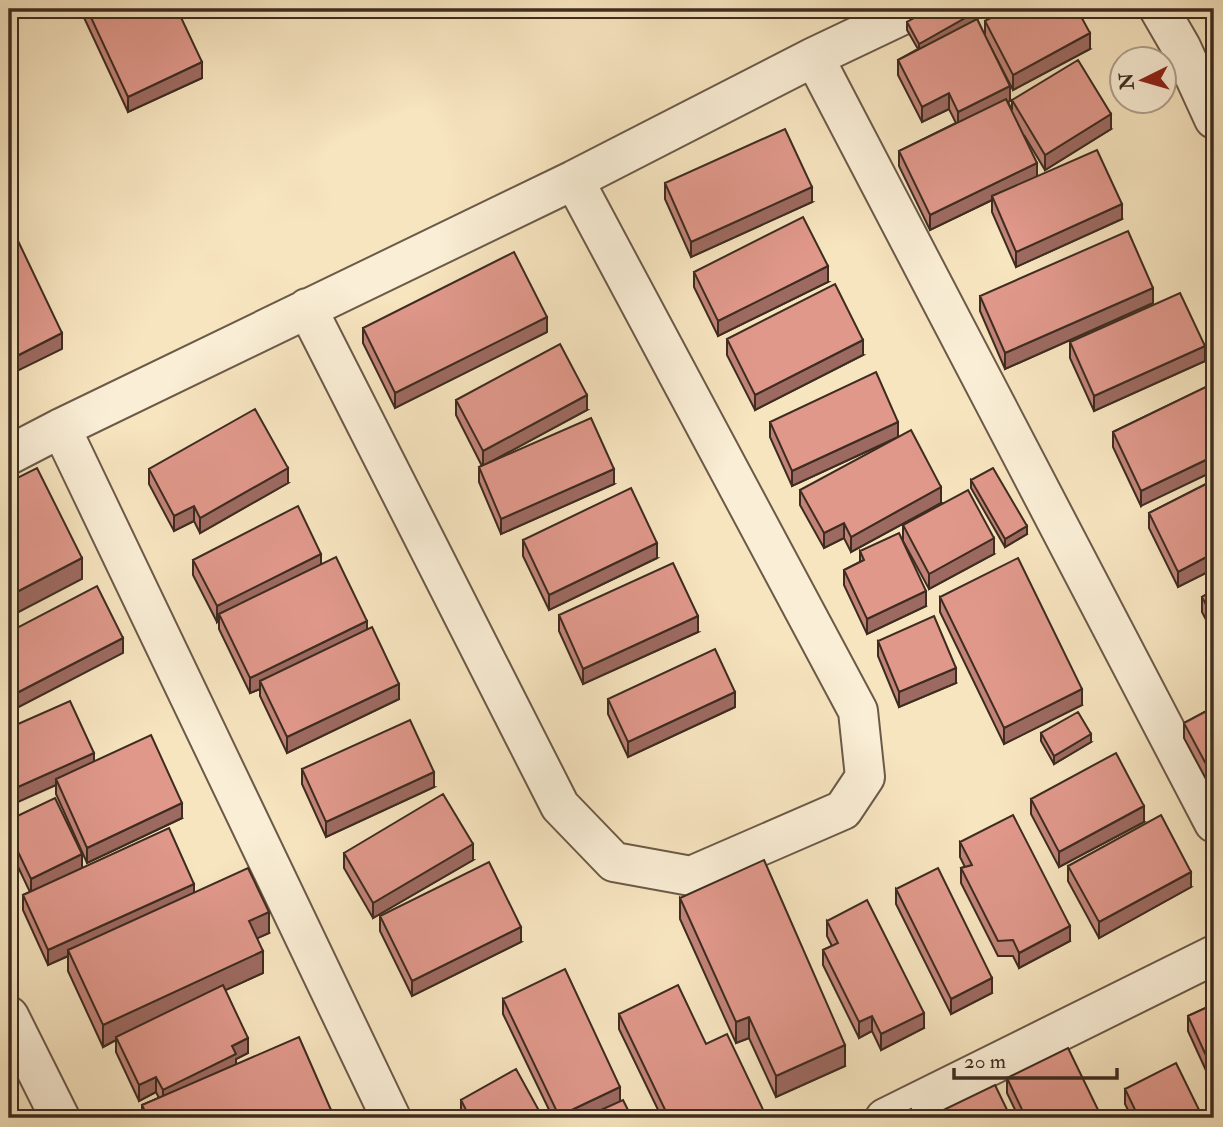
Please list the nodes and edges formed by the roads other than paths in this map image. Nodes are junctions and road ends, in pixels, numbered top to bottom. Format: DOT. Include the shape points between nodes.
graph roads {
  1 [pos="915,9"];
  2 [pos="1159,9"];
  3 [pos="814,57"];
  4 [pos="1214,119"];
  5 [pos="574,180"];
  6 [pos="307,308"];
  7 [pos="61,428"];
  8 [pos="9,455"];
  9 [pos="1214,823"];
  10 [pos="1214,955"];
  11 [pos="9,1016"];
  12 [pos="60,1118"];
  13 [pos="391,1118"];
  14 [pos="885,1118"];
  1 -- 3 [label="street"];
  2 -- 4 [label="street"];
  3 -- 5 [label="street"];
  3 -- 9 [label="street"];
  5 -- 6 [label="street"];
  5 -- 6 [label="street" via="858,711 865,777 843,810 691,876 614,862 560,806"];
  6 -- 7 [label="street"];
  7 -- 8 [label="street"];
  7 -- 13 [label="street"];
  10 -- 14 [label="street"];
  11 -- 12 [label="street"];
}
